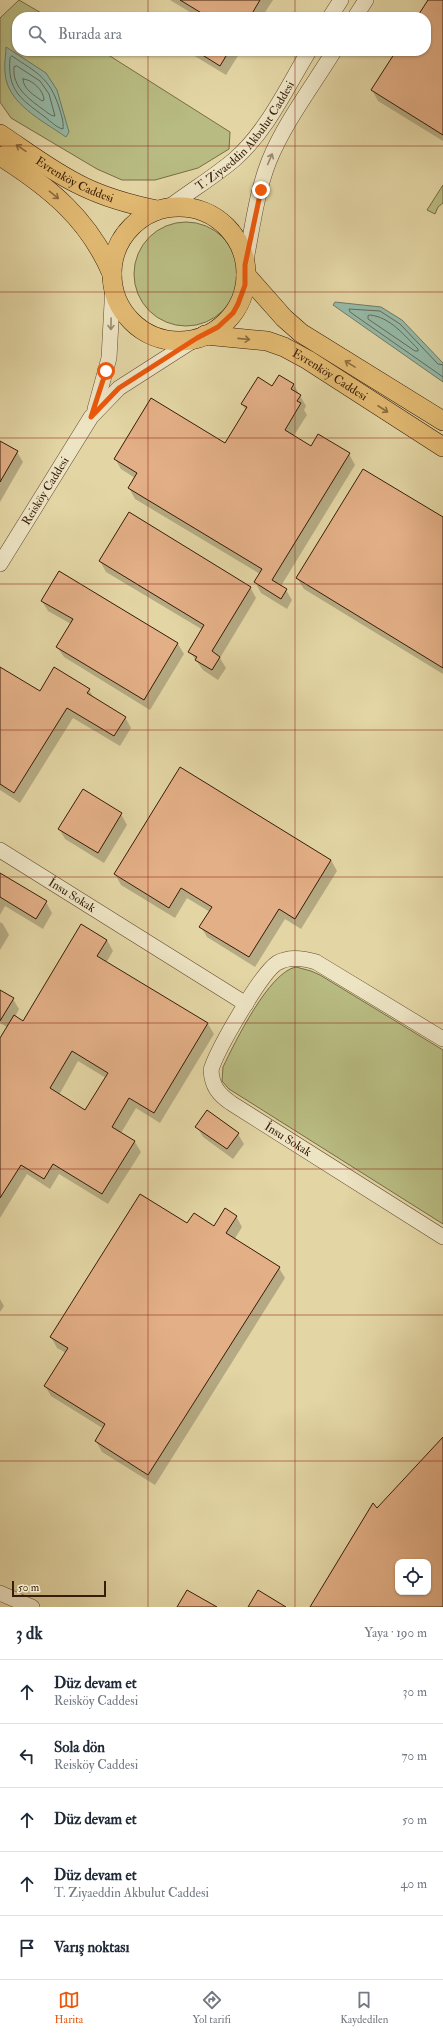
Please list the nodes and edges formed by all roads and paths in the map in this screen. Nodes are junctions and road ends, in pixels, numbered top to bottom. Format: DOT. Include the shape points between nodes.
graph roads {
  1 [pos="341,0"];
  2 [pos="366,0"];
  3 [pos="333,12"];
  4 [pos="359,12"];
  5 [pos="306,56"];
  6 [pos="331,56"];
  7 [pos="0,134"];
  8 [pos="0,156"];
  9 [pos="163,209"];
  10 [pos="246,270"];
  11 [pos="112,280"];
  12 [pos="201,336"];
  13 [pos="91,417"];
  14 [pos="443,421"];
  15 [pos="443,447"];
  16 [pos="0,564"];
  17 [pos="0,850"];
  18 [pos="246,1004"];
  19 [pos="443,1039"];
  20 [pos="443,1237"];
  21 [pos="0,1593"];
  22 [pos="32,1607"];
  1 -- 3 [label="street"];
  2 -- 4 [label="street"];
  5 -- 9 [label="street, T. Ziyaeddin Akbulut Caddesi" via="267,120 246,148 226,166"];
  10 -- 6 [label="street, T. Ziyaeddin Akbulut Caddesi, one-way" via="261,190 270,160 283,133"];
  9 -- 7 [label="main road, Evrenköy Caddesi, one-way" via="129,203 84,187"];
  8 -- 11 [label="main road, Evrenköy Caddesi, one-way" via="30,175 61,200 102,252"];
  9 -- 10 [label="main road" via="179,207 200,210 219,220 239,244"];
  9 -- 11 [label="main road" via="139,220 124,235 115,254"];
  10 -- 12 [label="main road" via="242,295 233,313 218,327"];
  14 -- 10 [label="main road, Evrenköy Caddesi, one-way" via="301,332 284,318"];
  11 -- 12 [label="main road" via="125,314 149,334 169,340"];
  11 -- 13 [label="street, Reisköy Caddesi, one-way" via="109,358"];
  12 -- 13 [label="street, Reisköy Caddesi" via="119,388"];
  12 -- 15 [label="main road, Evrenköy Caddesi, one-way" via="267,341 284,347"];
  13 -- 16 [label="street, Reisköy Caddesi"];
  17 -- 18 [label="street, İnsu Sokak"];
  18 -- 19 [label="street, İnsu Sokak" via="266,973 277,963 307,959"];
  18 -- 20 [label="street, İnsu Sokak" via="211,1070 211,1078 218,1093"];
  21 -- 22 [label="street"];
}
